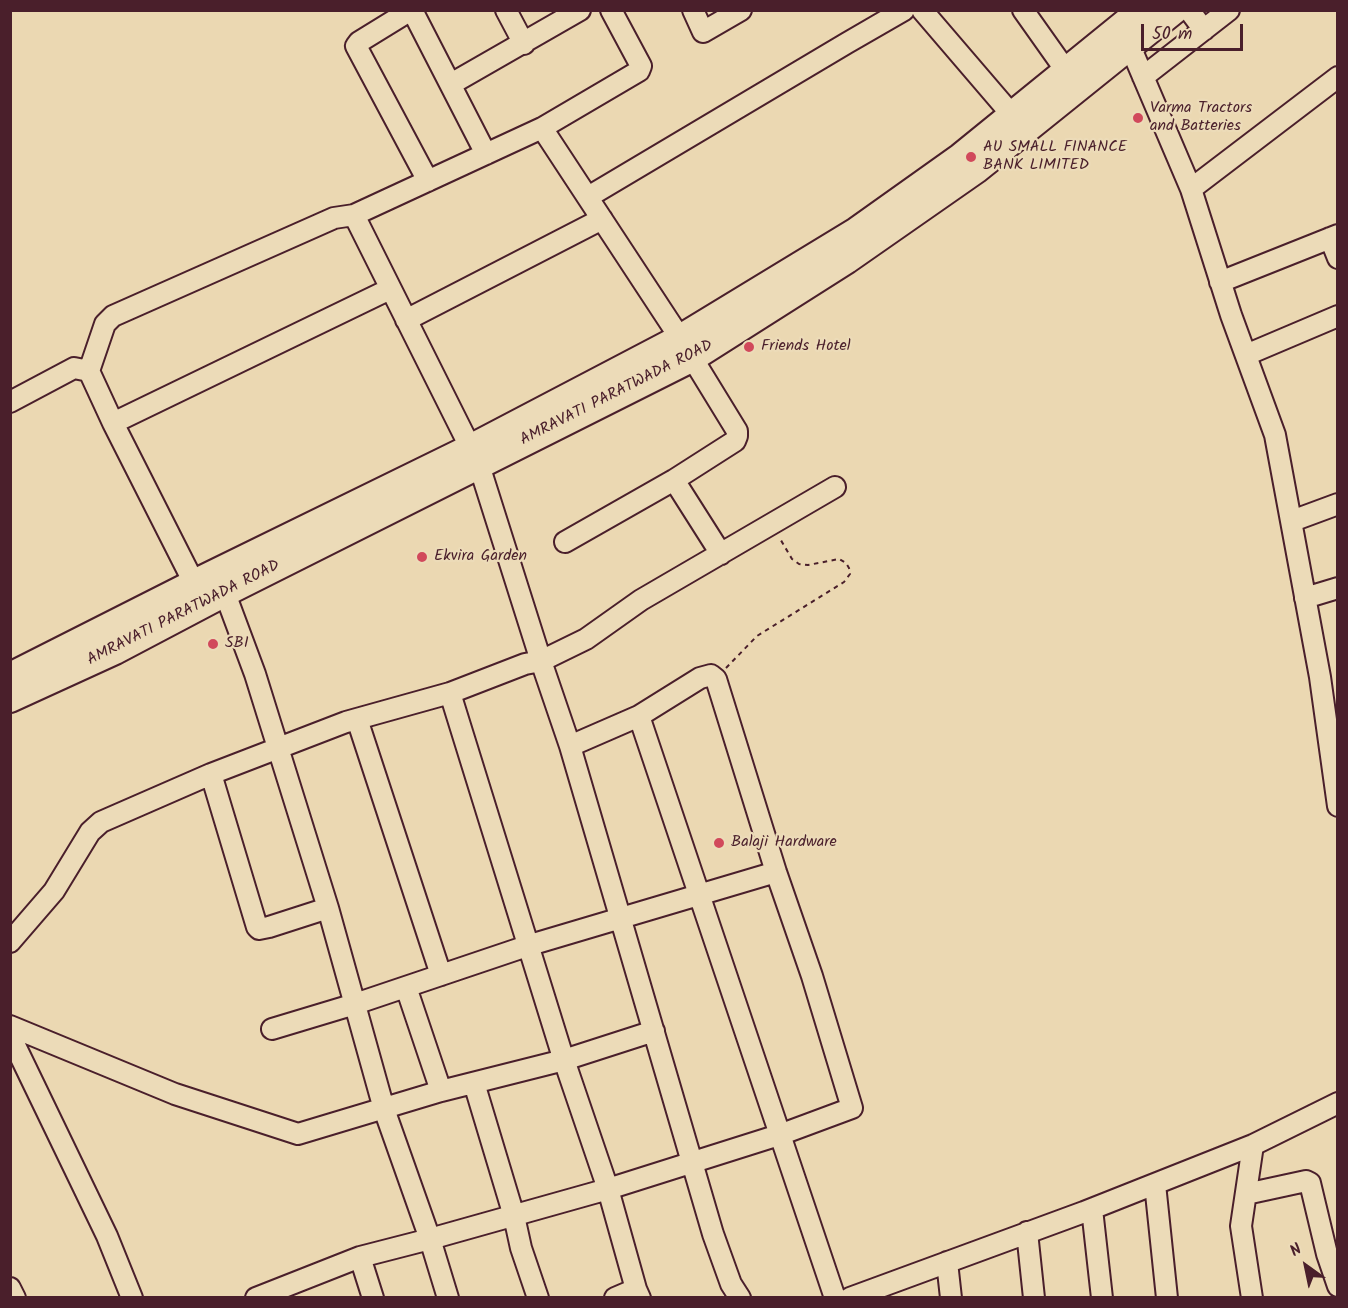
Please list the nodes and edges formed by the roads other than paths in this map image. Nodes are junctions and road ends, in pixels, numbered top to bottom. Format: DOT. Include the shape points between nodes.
graph roads {
  1 [pos="412,10"];
  2 [pos="506,10"];
  3 [pos="580,10"];
  4 [pos="611,10"];
  5 [pos="693,10"];
  6 [pos="741,10"];
  7 [pos="904,10"];
  8 [pos="922,10"];
  9 [pos="1023,10"];
  10 [pos="1141,10"];
  11 [pos="1175,10"];
  12 [pos="1189,10"];
  13 [pos="1229,10"];
  14 [pos="1204,30"];
  15 [pos="524,44"];
  16 [pos="1130,46"];
  17 [pos="1143,77"];
  18 [pos="1338,77"];
  19 [pos="1073,80"];
  20 [pos="451,84"];
  21 [pos="1012,115"];
  22 [pos="542,128"];
  23 [pos="486,154"];
  24 [pos="428,181"];
  25 [pos="1191,189"];
  26 [pos="588,197"];
  27 [pos="354,215"];
  28 [pos="602,219"];
  29 [pos="1334,237"];
  30 [pos="1338,258"];
  31 [pos="1220,282"];
  32 [pos="390,289"];
  33 [pos="1338,316"];
  34 [pos="406,321"];
  35 [pos="686,349"];
  36 [pos="1246,355"];
  37 [pos="89,371"];
  38 [pos="10,402"];
  39 [pos="113,423"];
  40 [pos="475,457"];
  41 [pos="674,480"];
  42 [pos="835,487"];
  43 [pos="1338,504"];
  44 [pos="1292,521"];
  45 [pos="565,542"];
  46 [pos="721,554"];
  47 [pos="212,583"];
  48 [pos="1338,588"];
  49 [pos="1305,598"];
  50 [pos="541,662"];
  51 [pos="10,676"];
  52 [pos="450,693"];
  53 [pos="10,699"];
  54 [pos="639,716"];
  55 [pos="357,719"];
  56 [pos="570,746"];
  57 [pos="278,749"];
  58 [pos="211,774"];
  59 [pos="1338,806"];
  60 [pos="776,872"];
  61 [pos="700,895"];
  62 [pos="328,908"];
  63 [pos="620,919"];
  64 [pos="10,942"];
  65 [pos="528,946"];
  66 [pos="441,975"];
  67 [pos="406,987"];
  68 [pos="356,1004"];
  69 [pos="10,1026"];
  70 [pos="272,1029"];
  71 [pos="654,1031"];
  72 [pos="10,1035"];
  73 [pos="564,1060"];
  74 [pos="474,1083"];
  75 [pos="441,1091"];
  76 [pos="1338,1103"];
  77 [pos="384,1109"];
  78 [pos="782,1134"];
  79 [pos="1253,1145"];
  80 [pos="693,1162"];
  81 [pos="1155,1184"];
  82 [pos="608,1190"];
  83 [pos="1246,1194"];
  84 [pos="1092,1209"];
  85 [pos="514,1216"];
  86 [pos="1027,1233"];
  87 [pos="430,1239"];
  88 [pos="360,1257"];
  89 [pos="947,1262"];
  90 [pos="1338,1286"];
  91 [pos="10,1288"];
  92 [pos="638,1293"];
  93 [pos="861,1296"];
  94 [pos="15,1298"];
  95 [pos="132,1298"];
  96 [pos="256,1298"];
  97 [pos="373,1298"];
  98 [pos="448,1298"];
  99 [pos="538,1298"];
  100 [pos="615,1298"];
  101 [pos="740,1298"];
  102 [pos="835,1298"];
  103 [pos="951,1298"];
  104 [pos="1034,1298"];
  105 [pos="1102,1298"];
  106 [pos="1167,1298"];
  107 [pos="1252,1298"];
  1 -- 20 [label="street"];
  1 -- 24 [label="street" via="358,42 357,49"];
  2 -- 15 [label="street"];
  3 -- 15 [label="street"];
  4 -- 22 [label="street" via="641,69"];
  5 -- 6 [label="street" via="703,32"];
  7 -- 26 [label="street"];
  8 -- 21 [label="street"];
  9 -- 19 [label="street"];
  10 -- 19 [label="main road, AMRAVATI PARATWADA ROAD"];
  11 -- 16 [label="main road, AMRAVATI PARATWADA ROAD"];
  12 -- 14 [label="street"];
  13 -- 14 [label="street"];
  14 -- 17 [label="street"];
  15 -- 20 [label="street"];
  16 -- 17 [label="street"];
  16 -- 19 [label="main road, AMRAVATI PARATWADA ROAD"];
  17 -- 25 [label="street"];
  18 -- 25 [label="street"];
  19 -- 21 [label="main road, AMRAVATI PARATWADA ROAD"];
  19 -- 35 [label="main road, AMRAVATI PARATWADA ROAD" via="976,170 856,254"];
  20 -- 23 [label="street"];
  21 -- 35 [label="main road, AMRAVATI PARATWADA ROAD" via="960,157"];
  22 -- 23 [label="street"];
  22 -- 26 [label="street"];
  23 -- 24 [label="street"];
  24 -- 27 [label="street"];
  25 -- 31 [label="street"];
  26 -- 28 [label="street"];
  27 -- 32 [label="street"];
  27 -- 37 [label="street" via="334,218 113,316 105,324"];
  28 -- 34 [label="street"];
  28 -- 35 [label="street"];
  29 -- 30 [label="street"];
  29 -- 31 [label="street"];
  31 -- 36 [label="street"];
  32 -- 34 [label="street"];
  32 -- 39 [label="street"];
  33 -- 36 [label="street"];
  34 -- 40 [label="street"];
  35 -- 40 [label="main road, AMRAVATI PARATWADA ROAD"];
  35 -- 41 [label="street" via="737,436"];
  36 -- 44 [label="street" via="1275,435"];
  37 -- 38 [label="street" via="74,368"];
  37 -- 39 [label="street"];
  39 -- 47 [label="street"];
  40 -- 47 [label="main road, AMRAVATI PARATWADA ROAD"];
  40 -- 50 [label="street"];
  41 -- 45 [label="street"];
  41 -- 46 [label="street"];
  42 -- 46 [label="street"];
  43 -- 44 [label="street"];
  44 -- 49 [label="street"];
  46 -- 50 [label="street" via="641,600 586,639"];
  47 -- 51 [label="main road, AMRAVATI PARATWADA ROAD"];
  47 -- 53 [label="main road, AMRAVATI PARATWADA ROAD" via="115,651"];
  47 -- 57 [label="street" via="255,674"];
  48 -- 49 [label="street"];
  49 -- 59 [label="street"];
  50 -- 52 [label="street" via="525,664"];
  50 -- 56 [label="street"];
  52 -- 55 [label="street"];
  52 -- 65 [label="street"];
  54 -- 56 [label="street"];
  54 -- 60 [label="street" via="700,678 711,675 716,679"];
  54 -- 61 [label="street"];
  55 -- 57 [label="street"];
  55 -- 66 [label="street"];
  56 -- 63 [label="street"];
  57 -- 58 [label="street"];
  57 -- 62 [label="street"];
  58 -- 62 [label="street" via="258,929"];
  58 -- 64 [label="street" via="94,827 54,891"];
  60 -- 61 [label="street"];
  60 -- 78 [label="street" via="852,1108"];
  61 -- 63 [label="street"];
  61 -- 78 [label="street"];
  62 -- 68 [label="street"];
  63 -- 65 [label="street"];
  63 -- 71 [label="street"];
  65 -- 66 [label="street"];
  65 -- 73 [label="street"];
  66 -- 67 [label="street"];
  67 -- 68 [label="street"];
  67 -- 75 [label="street"];
  68 -- 70 [label="street"];
  68 -- 77 [label="street"];
  69 -- 77 [label="street" via="175,1094 289,1132 306,1133"];
  71 -- 73 [label="street"];
  71 -- 80 [label="street"];
  72 -- 95 [label="street" via="107,1236"];
  73 -- 74 [label="street"];
  73 -- 82 [label="street"];
  74 -- 75 [label="street"];
  74 -- 85 [label="street"];
  75 -- 77 [label="street"];
  76 -- 79 [label="street"];
  77 -- 87 [label="street"];
  78 -- 80 [label="street"];
  78 -- 102 [label="street"];
  79 -- 81 [label="street"];
  79 -- 83 [label="street"];
  80 -- 82 [label="street"];
  80 -- 101 [label="street" via="716,1244"];
  81 -- 84 [label="street"];
  81 -- 106 [label="street"];
  82 -- 85 [label="street"];
  82 -- 92 [label="street"];
  83 -- 90 [label="street" via="1306,1181 1310,1184"];
  83 -- 107 [label="street" via="1241,1226"];
  84 -- 86 [label="street"];
  84 -- 105 [label="street"];
  85 -- 87 [label="street"];
  85 -- 99 [label="street"];
  86 -- 89 [label="street"];
  86 -- 104 [label="street"];
  87 -- 88 [label="street"];
  87 -- 98 [label="street"];
  88 -- 96 [label="street"];
  88 -- 97 [label="street"];
  89 -- 93 [label="street"];
  89 -- 103 [label="street"];
  91 -- 94 [label="street"];
  92 -- 100 [label="street"];
}
